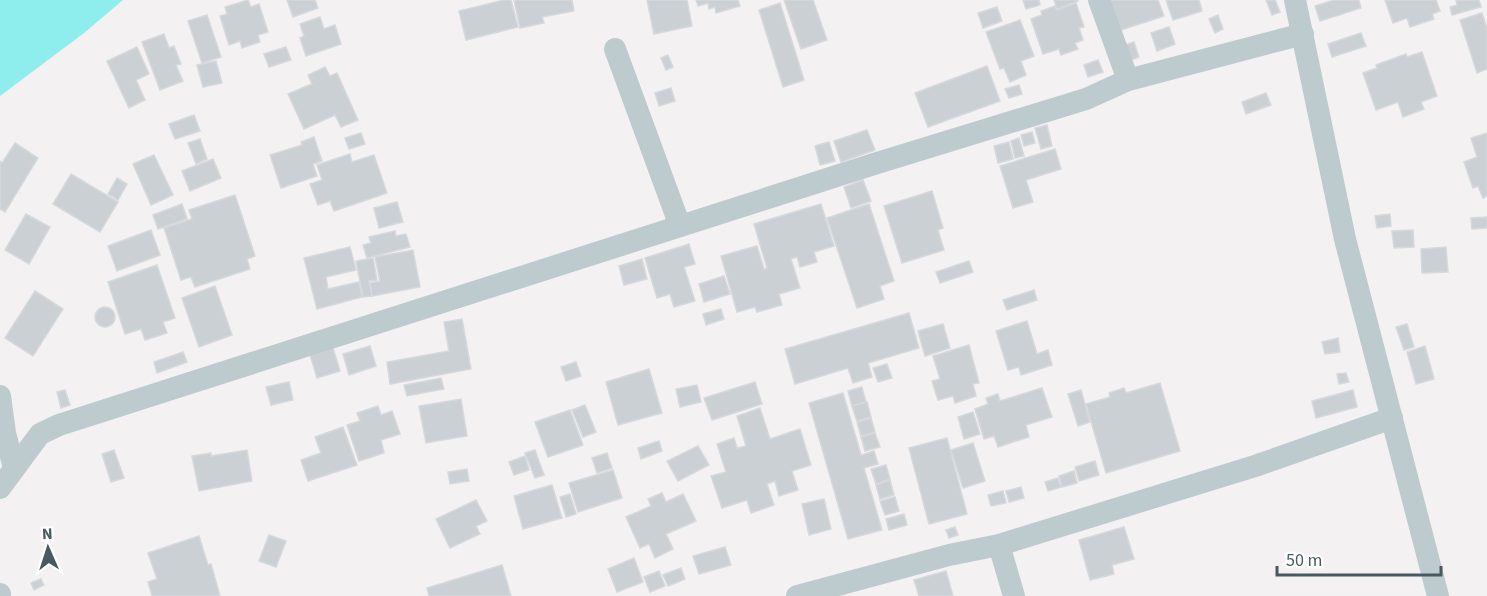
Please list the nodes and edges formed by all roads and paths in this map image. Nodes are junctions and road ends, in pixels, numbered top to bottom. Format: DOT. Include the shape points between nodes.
graph roads {
  1 [pos="1099,0"];
  2 [pos="1295,0"];
  3 [pos="1303,34"];
  4 [pos="615,49"];
  5 [pos="1128,80"];
  6 [pos="680,226"];
  7 [pos="0,396"];
  8 [pos="1392,418"];
  9 [pos="14,468"];
  10 [pos="0,488"];
  11 [pos="999,545"];
  12 [pos="797,596"];
  13 [pos="1014,596"];
  14 [pos="1438,596"];
  1 -- 5 [label="street"];
  2 -- 3 [label="street"];
  3 -- 5 [label="street"];
  3 -- 8 [label="street" via="1345,239"];
  4 -- 6 [label="street"];
  5 -- 6 [label="street" via="1086,99"];
  6 -- 9 [label="street" via="59,425 40,434"];
  7 -- 9 [label="street"];
  8 -- 11 [label="street" via="1255,466"];
  8 -- 14 [label="street"];
  9 -- 10 [label="street"];
  11 -- 12 [label="street"];
  11 -- 13 [label="street"];
}
